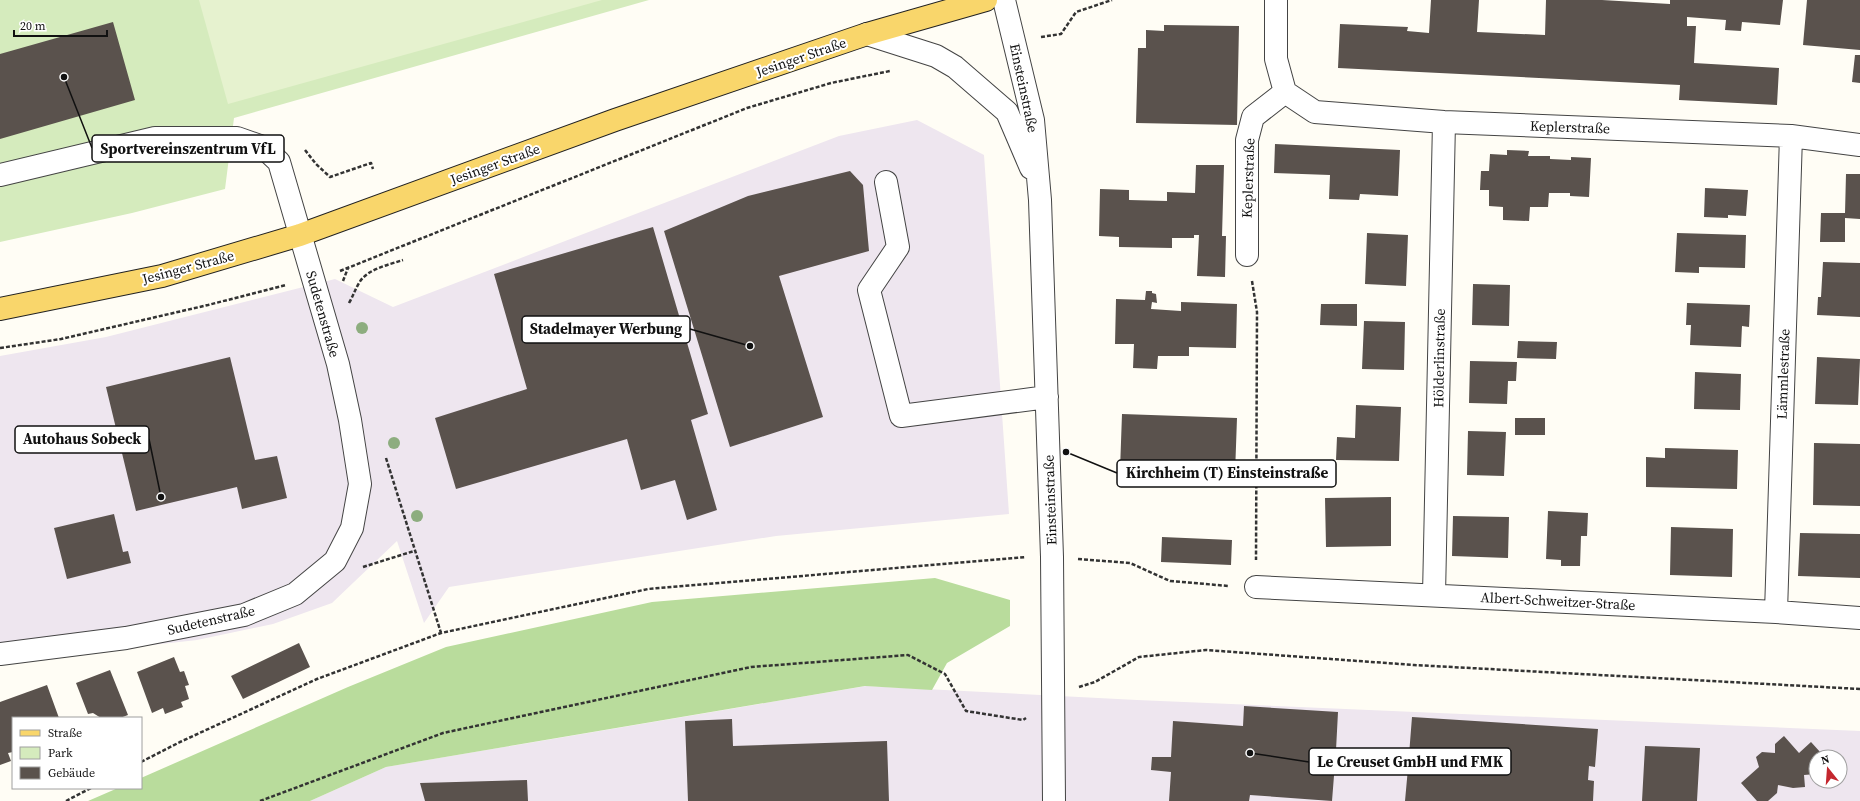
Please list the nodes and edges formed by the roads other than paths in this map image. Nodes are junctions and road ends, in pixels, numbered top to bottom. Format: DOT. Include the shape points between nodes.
graph roads {
  1 [pos="986,0"];
  2 [pos="1004,0"];
  3 [pos="1276,0"];
  4 [pos="867,34"];
  5 [pos="1285,92"];
  6 [pos="1444,122"];
  7 [pos="1791,136"];
  8 [pos="1860,145"];
  9 [pos="0,175"];
  10 [pos="886,182"];
  11 [pos="1040,200"];
  12 [pos="300,235"];
  13 [pos="1247,255"];
  14 [pos="0,309"];
  15 [pos="1047,396"];
  16 [pos="1256,587"];
  17 [pos="1434,595"];
  18 [pos="1776,612"];
  19 [pos="1860,618"];
  20 [pos="0,654"];
  21 [pos="1054,801"];
  1 -- 4 [label="main road, Jesinger Straße"];
  2 -- 11 [label="street, Einsteinstraße" via="1033,120"];
  3 -- 5 [label="street" via="1276,59"];
  4 -- 11 [label="street, Einsteinstraße" via="936,56 955,67 1007,112 1032,172"];
  4 -- 12 [label="main road, Jesinger Straße" via="615,120"];
  5 -- 6 [label="street, Keplerstraße" via="1315,112"];
  5 -- 13 [label="street, Keplerstraße" via="1253,117 1247,140"];
  6 -- 7 [label="street, Keplerstraße"];
  6 -- 17 [label="street, Hölderlinstraße"];
  7 -- 8 [label="street, Keplerstraße"];
  7 -- 18 [label="street, Lämmlestraße"];
  9 -- 12 [label="street, Sudetenstraße" via="156,138 237,138 263,147 280,162"];
  10 -- 15 [label="street" via="898,247 868,290 901,416"];
  11 -- 15 [label="street, Einsteinstraße"];
  12 -- 14 [label="main road, Jesinger Straße" via="162,276"];
  12 -- 20 [label="street, Sudetenstraße" via="338,364 360,484 352,528 335,561 296,594 244,616 126,638"];
  15 -- 21 [label="street, Einsteinstraße" via="1052,557"];
  16 -- 17 [label="street, Albert-Schweitzer-Straße"];
  17 -- 18 [label="street, Albert-Schweitzer-Straße"];
  18 -- 19 [label="street, Albert-Schweitzer-Straße"];
}
